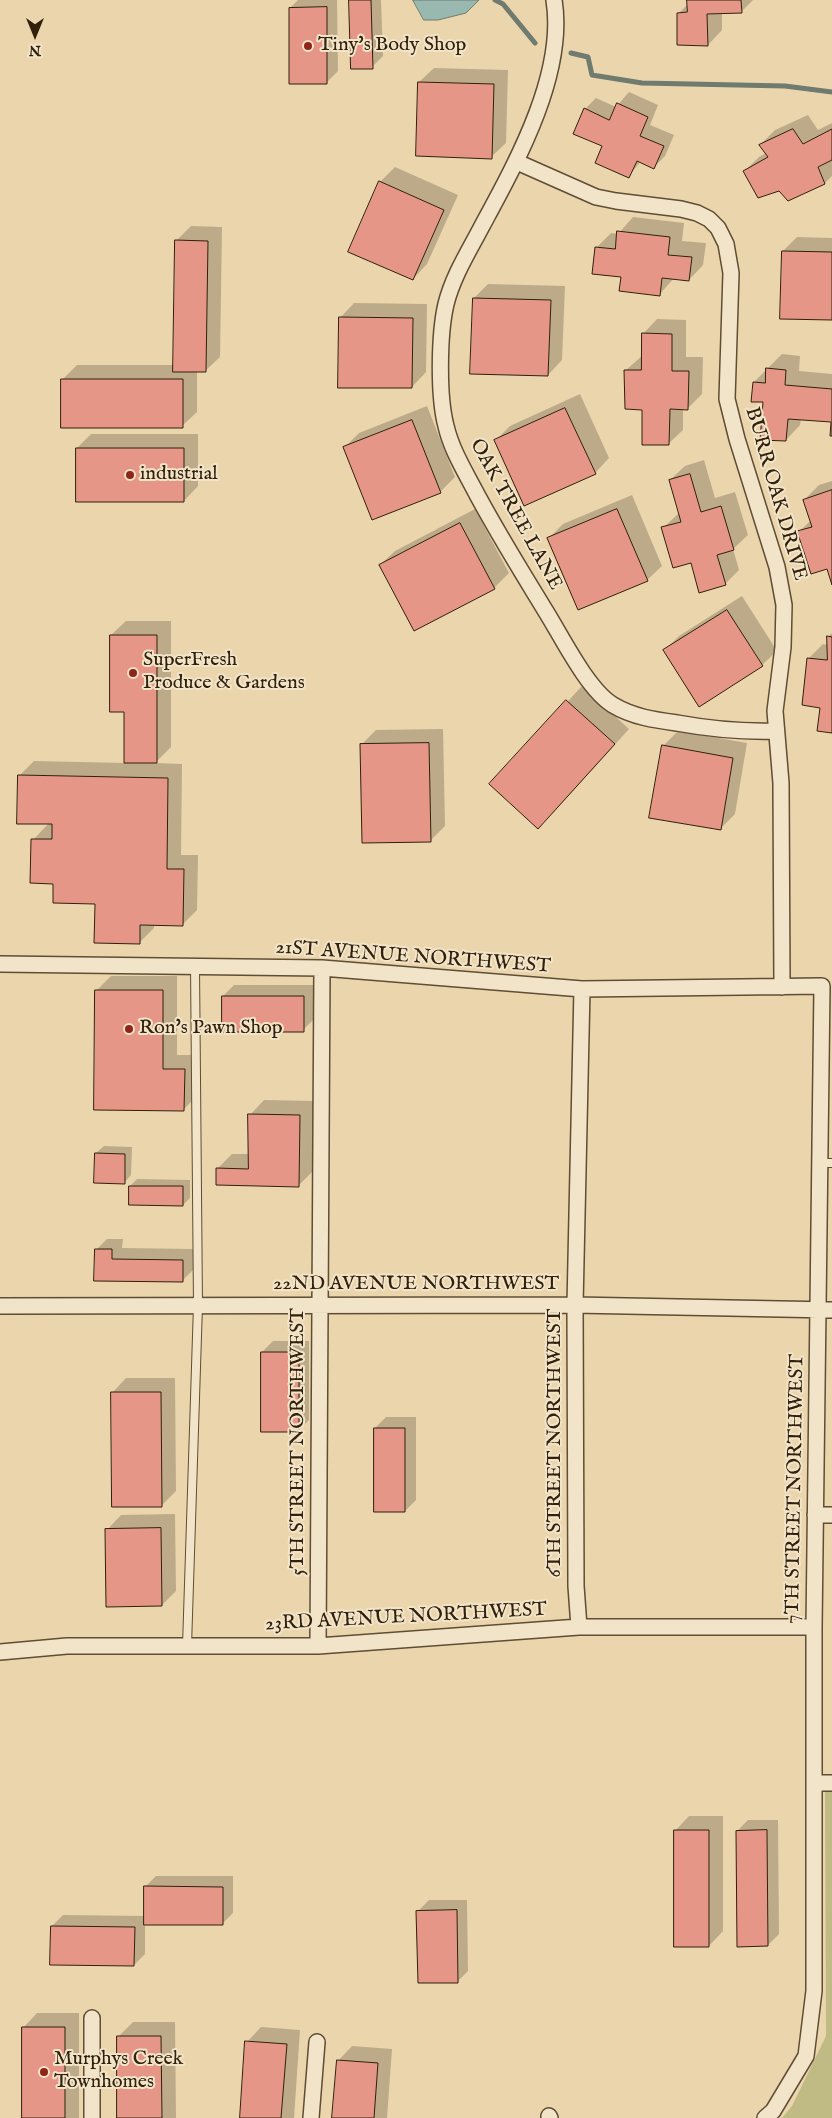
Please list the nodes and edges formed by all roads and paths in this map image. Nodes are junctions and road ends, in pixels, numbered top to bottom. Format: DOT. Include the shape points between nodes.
graph roads {
  1 [pos="554,0"];
  2 [pos="517,162"];
  3 [pos="776,731"];
  4 [pos="0,964"];
  5 [pos="195,966"];
  6 [pos="322,968"];
  7 [pos="822,986"];
  8 [pos="782,987"];
  9 [pos="582,989"];
  10 [pos="826,1163"];
  11 [pos="198,1305"];
  12 [pos="320,1305"];
  13 [pos="575,1305"];
  14 [pos="0,1306"];
  15 [pos="825,1310"];
  16 [pos="815,1515"];
  17 [pos="832,1515"];
  18 [pos="579,1627"];
  19 [pos="814,1627"];
  20 [pos="187,1646"];
  21 [pos="318,1646"];
  22 [pos="0,1652"];
  23 [pos="815,1783"];
  24 [pos="832,1783"];
  25 [pos="92,2018"];
  26 [pos="317,2042"];
  27 [pos="92,2118"];
  28 [pos="311,2118"];
  29 [pos="765,2118"];
  1 -- 2 [label="street, OAK TREE LANE" via="556,34 553,62"];
  2 -- 3 [label="street, BURR OAK DRIVE" via="596,197 697,213 718,228 726,244 731,273 727,399 777,567 784,605"];
  2 -- 3 [label="street, OAK TREE LANE" via="452,285 443,321 443,409 447,430 461,464 585,676 604,698 626,713 647,718 719,731"];
  3 -- 8 [label="street, BURR OAK DRIVE" via="781,782"];
  4 -- 5 [label="street, 21ST AVENUE NORTHWEST"];
  5 -- 6 [label="street, 21ST AVENUE NORTHWEST"];
  5 -- 11 [label="lane"];
  6 -- 9 [label="street, 21ST AVENUE NORTHWEST"];
  6 -- 12 [label="street, 5TH STREET NORTHWEST"];
  7 -- 8 [label="street, 21ST AVENUE NORTHWEST"];
  7 -- 10 [label="street, 7TH STREET NORTHWEST"];
  8 -- 9 [label="street, 21ST AVENUE NORTHWEST"];
  9 -- 13 [label="street, 6TH STREET NORTHWEST"];
  10 -- 15 [label="street, 7TH STREET NORTHWEST"];
  11 -- 12 [label="street, 22ND AVENUE NORTHWEST"];
  11 -- 14 [label="street, 22ND AVENUE NORTHWEST"];
  11 -- 20 [label="lane"];
  12 -- 13 [label="street, 22ND AVENUE NORTHWEST"];
  12 -- 21 [label="street, 5TH STREET NORTHWEST"];
  13 -- 15 [label="street, 22ND AVENUE NORTHWEST"];
  13 -- 18 [label="street, 6TH STREET NORTHWEST"];
  15 -- 16 [label="street, 7TH STREET NORTHWEST"];
  16 -- 17 [label="street"];
  16 -- 19 [label="street, 7TH STREET NORTHWEST"];
  18 -- 19 [label="street, 23RD AVENUE NORTHWEST"];
  18 -- 21 [label="street, 23RD AVENUE NORTHWEST"];
  19 -- 23 [label="street, 7TH STREET NORTHWEST"];
  20 -- 21 [label="street, 23RD AVENUE NORTHWEST"];
  20 -- 22 [label="street, 23RD AVENUE NORTHWEST" via="67,1646"];
  23 -- 24 [label="street"];
  23 -- 29 [label="street, 7TH STREET NORTHWEST" via="814,1991 806,2056 774,2111"];
  25 -- 27 [label="street"];
  26 -- 28 [label="street"];
}
